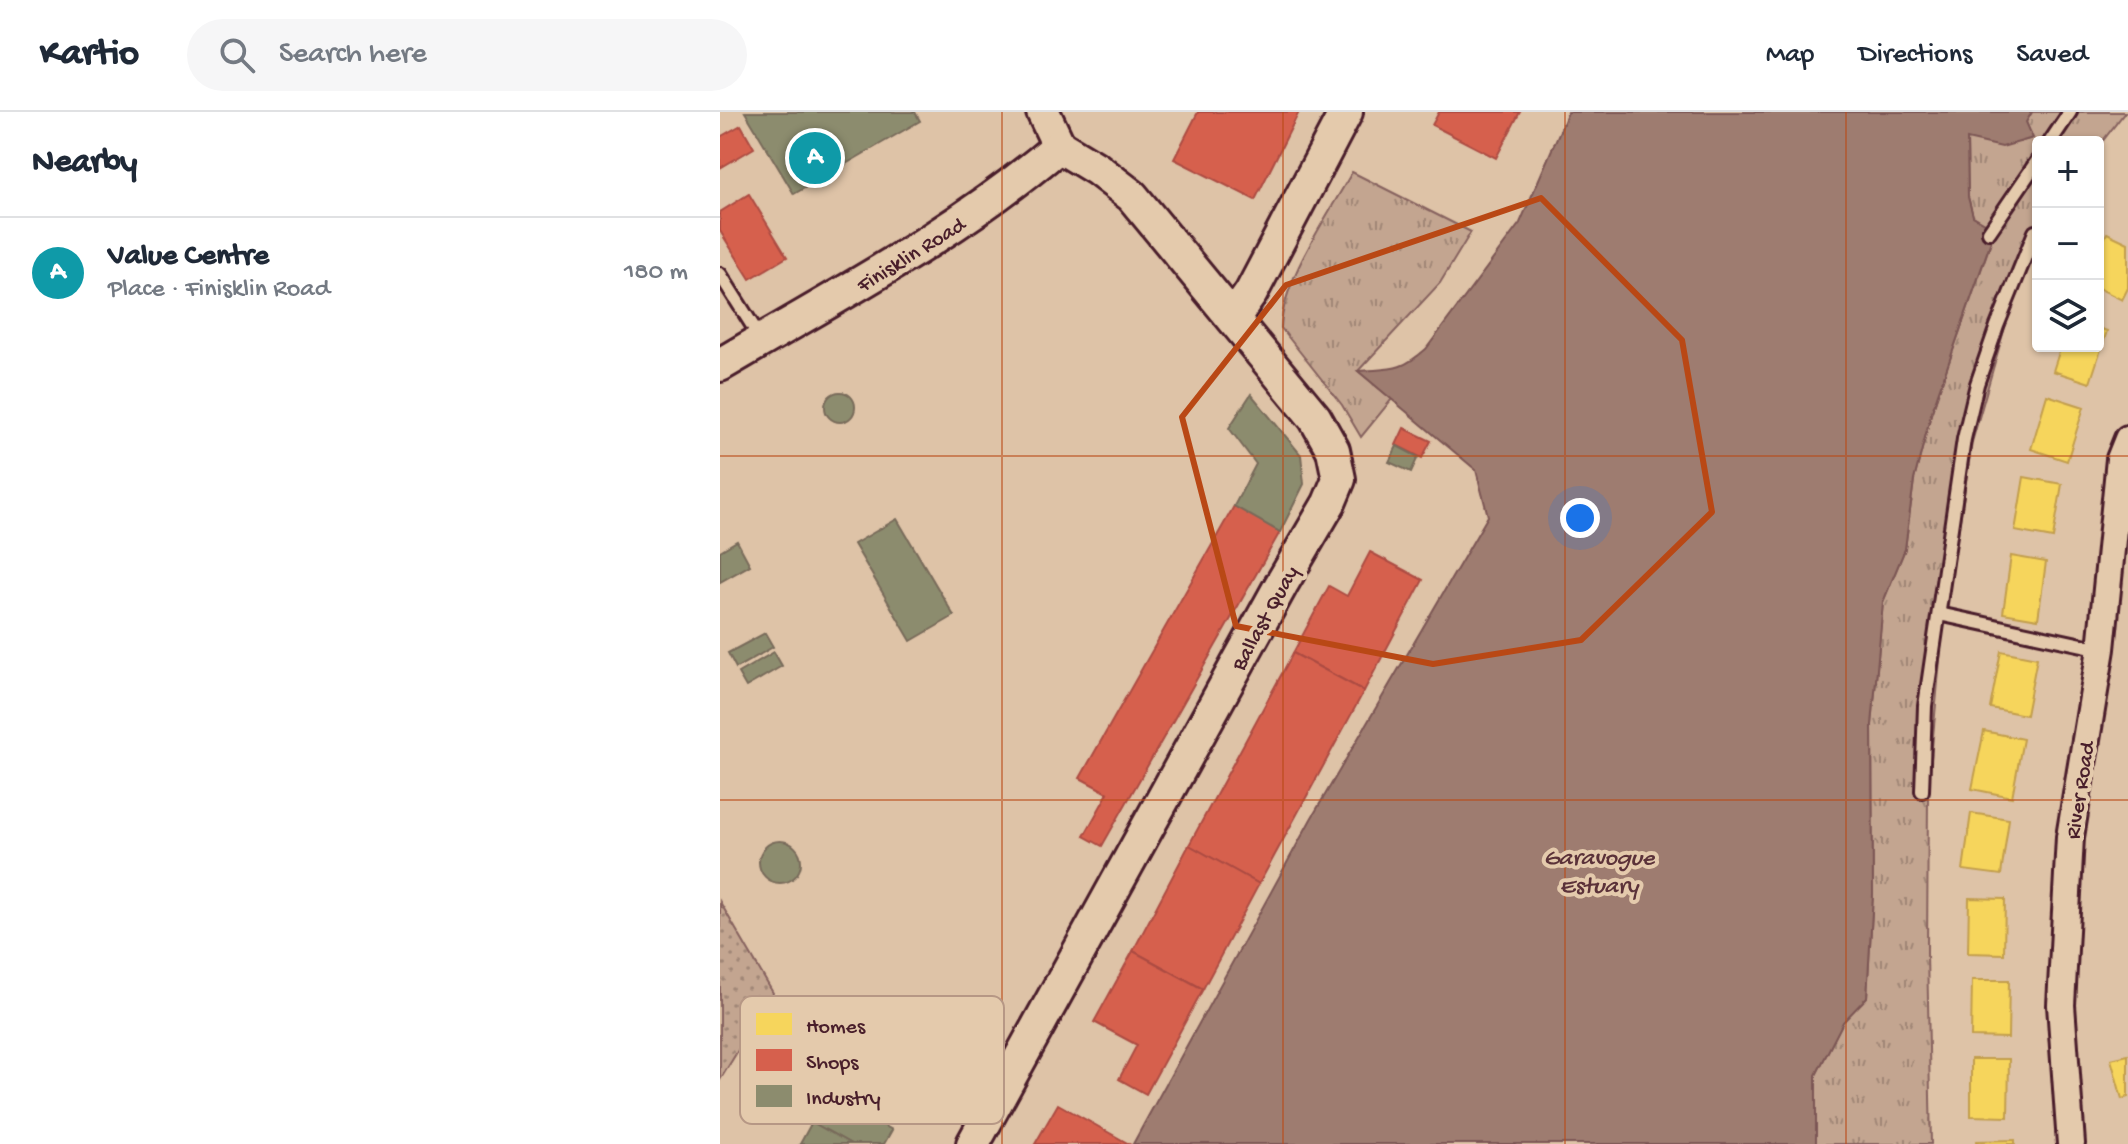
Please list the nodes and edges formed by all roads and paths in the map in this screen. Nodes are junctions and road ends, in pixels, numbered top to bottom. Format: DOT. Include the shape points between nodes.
graph roads {
  1 [pos="1043,112"];
  2 [pos="1346,112"];
  3 [pos="2070,112"];
  4 [pos="2054,136"];
  5 [pos="1059,146"];
  6 [pos="2032,169"];
  7 [pos="1989,232"];
  8 [pos="2032,239"];
  9 [pos="720,274"];
  10 [pos="1234,317"];
  11 [pos="762,341"];
  12 [pos="720,365"];
  13 [pos="2128,439"];
  14 [pos="1939,614"];
  15 [pos="2101,649"];
  16 [pos="1922,791"];
  17 [pos="1004,1088"];
  18 [pos="984,1124"];
  19 [pos="973,1144"];
  20 [pos="2071,1144"];
  1 -- 5 [label="street"];
  2 -- 10 [label="street"];
  3 -- 4 [label="lane"];
  5 -- 10 [label="street, Ballast Quay" via="1132,196"];
  5 -- 11 [label="street, Finisklin Road" via="966,218"];
  6 -- 7 [label="lane"];
  8 -- 14 [label="lane" via="1977,384"];
  9 -- 11 [label="lane"];
  10 -- 17 [label="street, Ballast Quay" via="1315,418 1333,450 1339,479"];
  11 -- 12 [label="street, Finisklin Road"];
  13 -- 15 [label="street, River Road" via="2120,459"];
  14 -- 15 [label="lane"];
  14 -- 16 [label="lane" via="1925,706"];
  15 -- 20 [label="street, River Road" via="2070,837 2061,1005"];
  18 -- 19 [label="street, Ballast Quay"];
}
